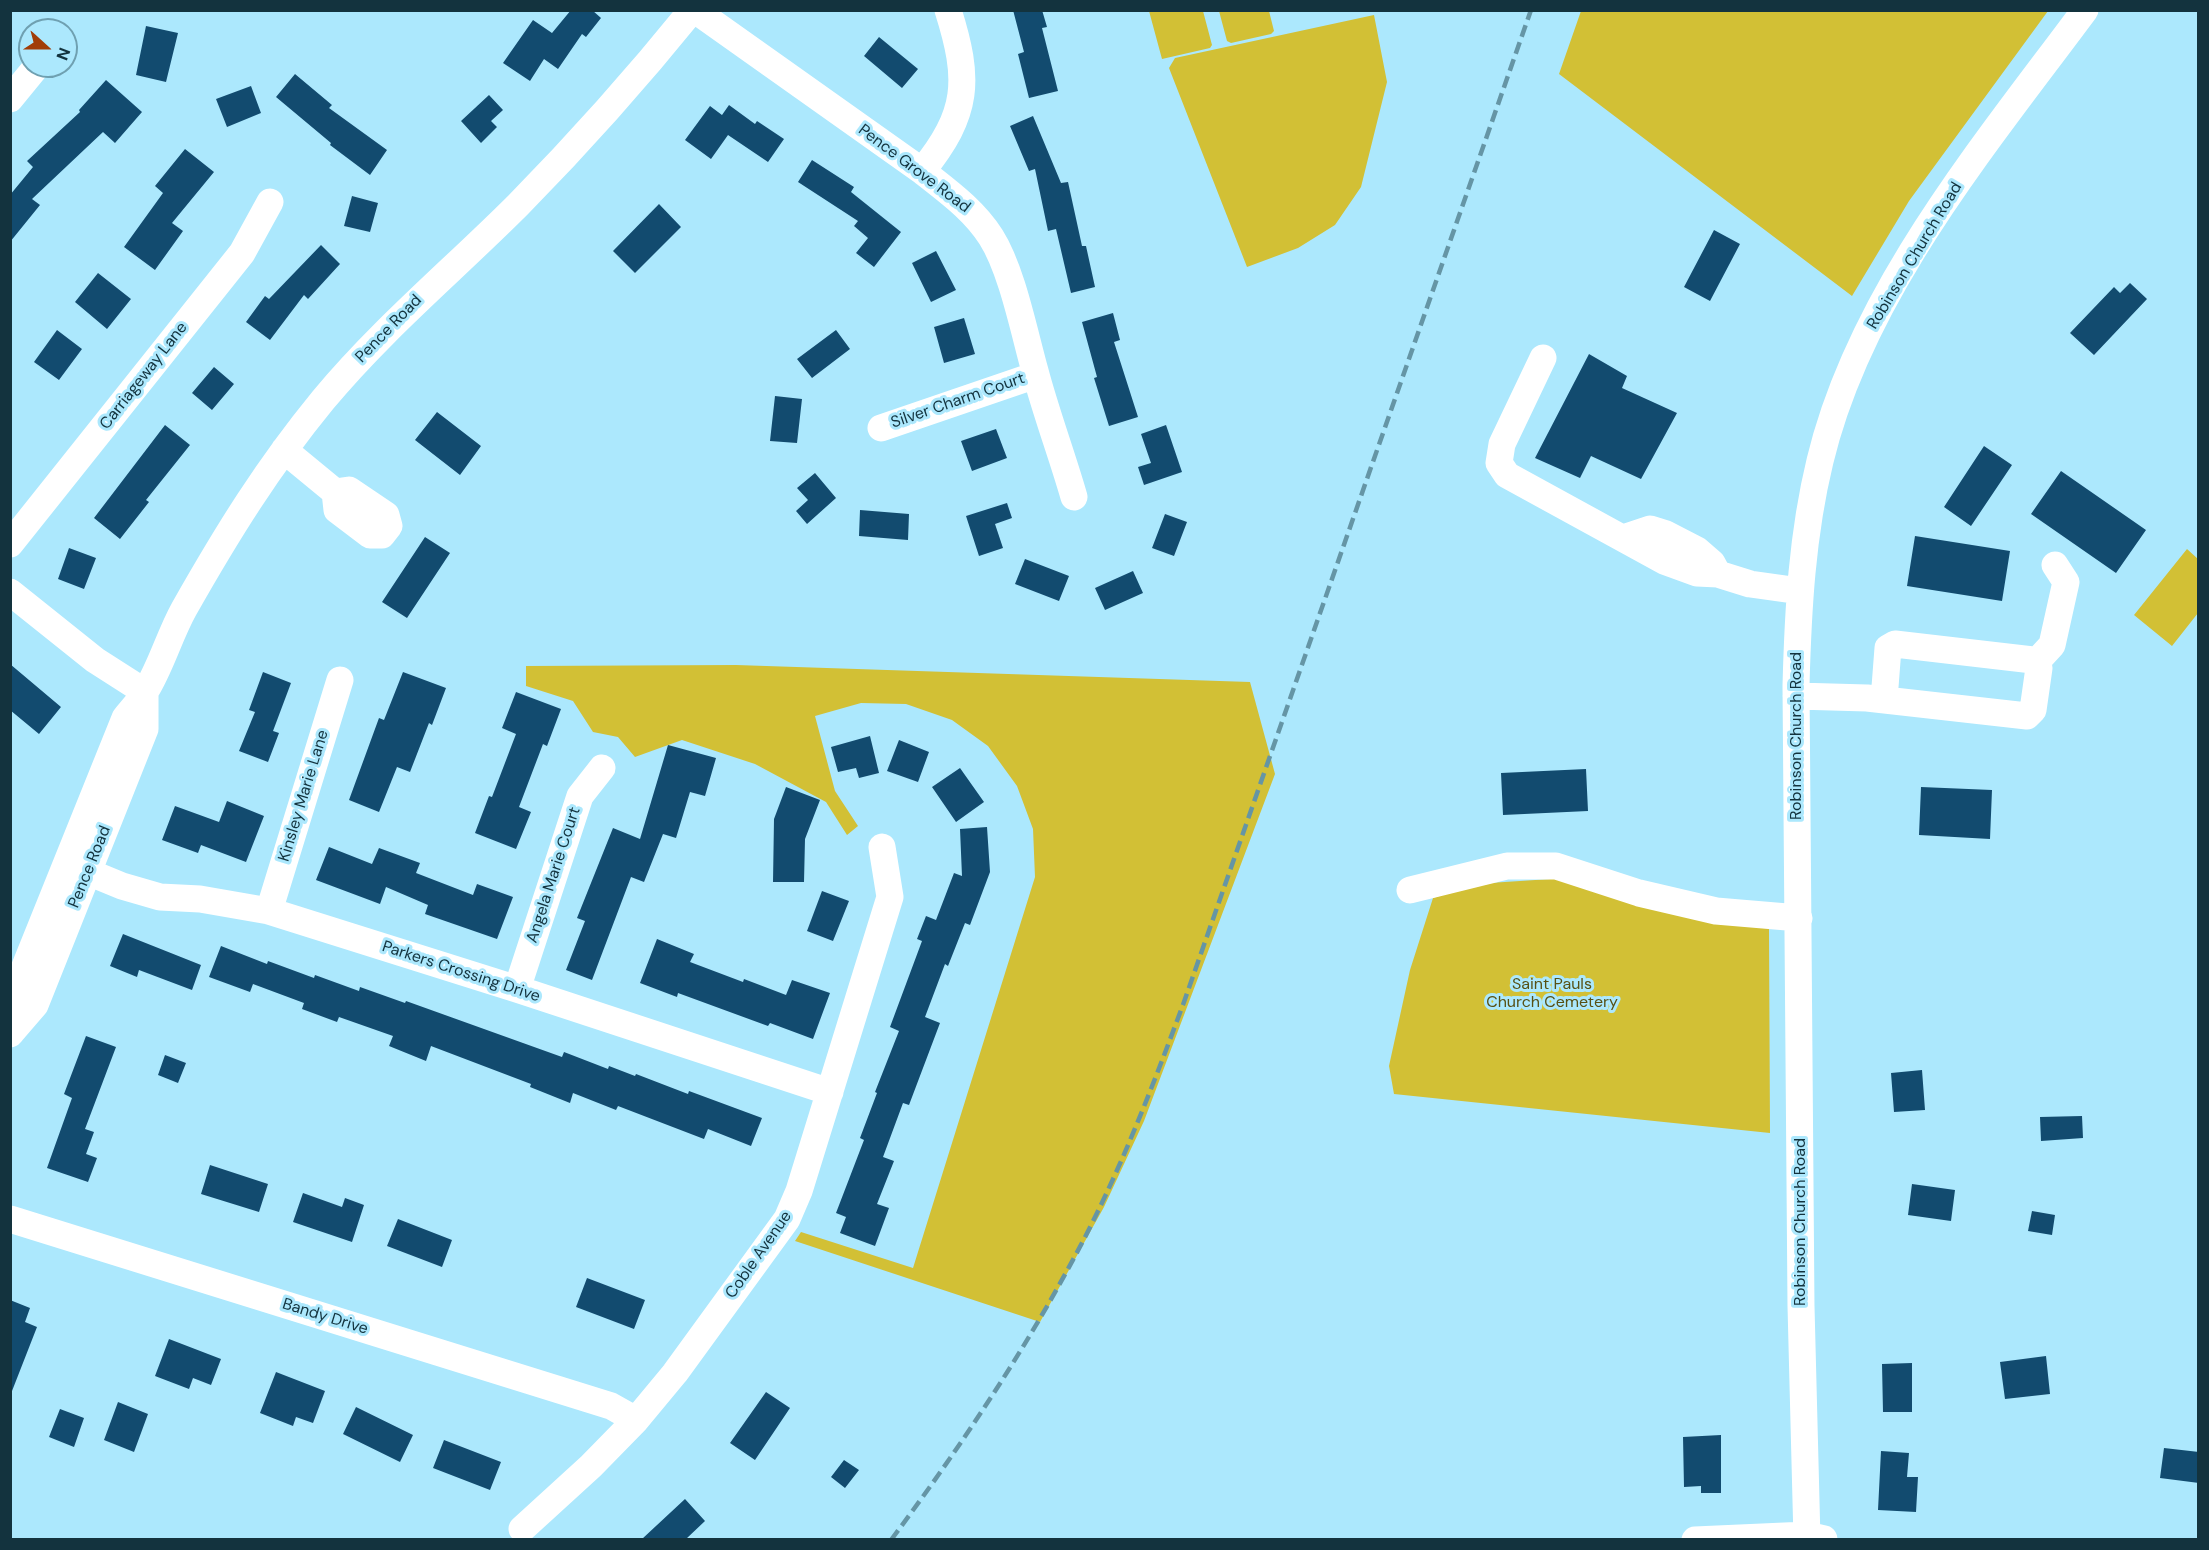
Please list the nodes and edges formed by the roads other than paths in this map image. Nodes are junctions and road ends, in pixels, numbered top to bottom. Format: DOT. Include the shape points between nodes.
graph roads {
  1 [pos="694,10"];
  2 [pos="948,10"];
  3 [pos="2085,10"];
  4 [pos="27,78"];
  5 [pos="10,99"];
  6 [pos="922,171"];
  7 [pos="270,202"];
  8 [pos="1543,358"];
  9 [pos="1036,375"];
  10 [pos="881,428"];
  11 [pos="284,450"];
  12 [pos="335,492"];
  13 [pos="1074,497"];
  14 [pos="10,544"];
  15 [pos="2055,565"];
  16 [pos="1800,591"];
  17 [pos="10,592"];
  18 [pos="2033,660"];
  19 [pos="340,680"];
  20 [pos="145,692"];
  21 [pos="1796,696"];
  22 [pos="1884,700"];
  23 [pos="602,768"];
  24 [pos="882,847"];
  25 [pos="88,872"];
  26 [pos="1410,890"];
  27 [pos="269,911"];
  28 [pos="1799,918"];
  29 [pos="517,989"];
  30 [pos="11,1033"];
  31 [pos="830,1092"];
  32 [pos="10,1219"];
  33 [pos="636,1420"];
  34 [pos="522,1528"];
  35 [pos="1813,1538"];
  36 [pos="1695,1539"];
  1 -- 6 [label="street, Pence Grove Road"];
  1 -- 11 [label="street, Pence Road" via="637,79 517,205 362,357"];
  2 -- 6 [label="street" via="962,65 958,108 939,150"];
  3 -- 16 [label="street, Robinson Church Road" via="1935,217 1870,330 1820,459 1809,508"];
  4 -- 5 [label="street"];
  6 -- 9 [label="street, Pence Grove Road" via="975,215 992,238 1005,267"];
  7 -- 14 [label="street, Carriageway Lane" via="242,253"];
  8 -- 16 [label="street" via="1502,444 1499,463 1507,475 1623,538 1650,529 1697,550 1718,574 1750,584"];
  9 -- 10 [label="street, Silver Charm Court"];
  9 -- 13 [label="street, Pence Grove Road"];
  11 -- 12 [label="street"];
  11 -- 20 [label="street, Pence Road" via="225,537"];
  15 -- 18 [label="street" via="2066,582 2052,645"];
  16 -- 21 [label="street, Robinson Church Road"];
  17 -- 20 [label="street" via="95,660"];
  18 -- 22 [label="street" via="1895,644 1888,648"];
  18 -- 22 [label="street" via="2039,668 2033,710 2027,716"];
  19 -- 27 [label="street, Kinsley Marie Lane"];
  20 -- 25 [label="street, Pence Road" via="145,729"];
  20 -- 30 [label="street, Pence Road" via="125,718 13,996"];
  21 -- 22 [label="street"];
  21 -- 28 [label="street, Robinson Church Road"];
  23 -- 29 [label="street, Angela Marie Court" via="580,795"];
  24 -- 31 [label="street, Coble Avenue" via="890,897"];
  25 -- 27 [label="street, Parkers Crossing Drive" via="160,897 200,899"];
  25 -- 30 [label="street, Pence Road" via="34,1005"];
  26 -- 28 [label="street" via="1507,866 1556,866 1639,893 1716,911"];
  27 -- 29 [label="street, Parkers Crossing Drive"];
  28 -- 35 [label="street, Robinson Church Road" via="1800,1214"];
  29 -- 31 [label="street, Parkers Crossing Drive"];
  31 -- 33 [label="street, Coble Avenue" via="787,1219"];
  32 -- 33 [label="street, Bandy Drive" via="611,1406"];
  33 -- 34 [label="street, Coble Avenue"];
  35 -- 36 [label="street"];
}
